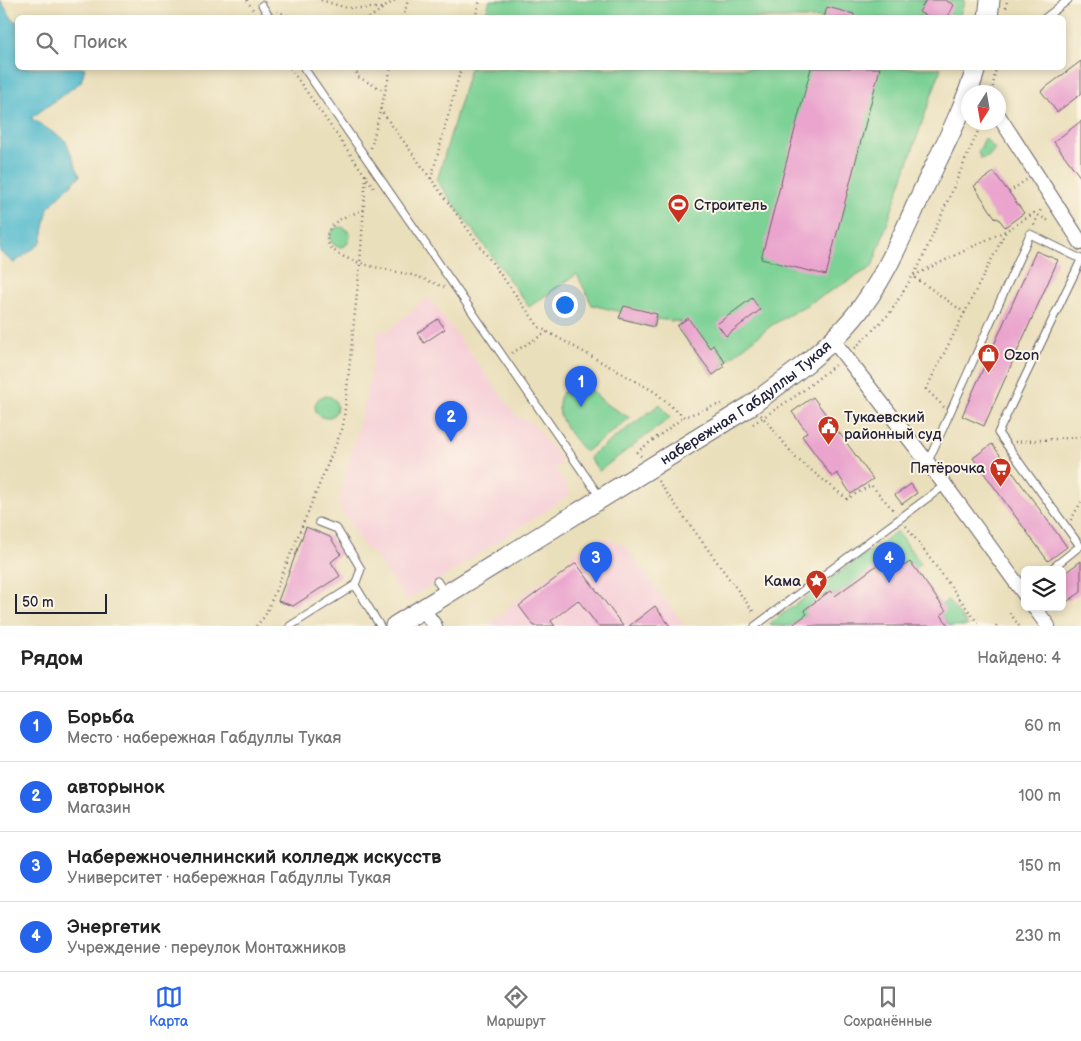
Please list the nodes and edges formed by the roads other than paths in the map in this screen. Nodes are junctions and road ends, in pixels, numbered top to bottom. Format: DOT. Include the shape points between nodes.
graph roads {
  1 [pos="990,0"];
  2 [pos="1068,0"];
  3 [pos="262,5"];
  4 [pos="268,15"];
  5 [pos="988,15"];
  6 [pos="1049,15"];
  7 [pos="305,70"];
  8 [pos="976,70"];
  9 [pos="975,85"];
  10 [pos="961,117"];
  11 [pos="1006,128"];
  12 [pos="1081,243"];
  13 [pos="1081,260"];
  14 [pos="832,339"];
  15 [pos="931,455"];
  16 [pos="945,485"];
  17 [pos="602,499"];
  18 [pos="319,522"];
  19 [pos="1081,545"];
  20 [pos="1055,566"];
  21 [pos="355,585"];
  22 [pos="1021,588"];
  23 [pos="422,608"];
  24 [pos="1037,611"];
  25 [pos="758,624"];
  26 [pos="290,626"];
  27 [pos="380,626"];
  28 [pos="395,626"];
  29 [pos="435,626"];
  30 [pos="1048,626"];
  1 -- 5 [label="main road"];
  2 -- 6 [label="lane"];
  3 -- 4 [label="lane"];
  7 -- 17 [label="lane"];
  8 -- 9 [label="main road, набережная Габдуллы Тукая"];
  10 -- 14 [label="main road, набережная Габдуллы Тукая" via="876,289"];
  11 -- 12 [label="street"];
  13 -- 15 [label="lane" via="1030,234"];
  13 -- 19 [label="lane" via="998,433"];
  14 -- 16 [label="street"];
  14 -- 17 [label="main road, набережная Габдуллы Тукая" via="747,408"];
  16 -- 22 [label="street"];
  16 -- 25 [label="lane"];
  17 -- 23 [label="main road, набережная Габдуллы Тукая" via="441,587"];
  18 -- 21 [label="lane" via="337,529 361,569"];
  19 -- 20 [label="lane"];
  21 -- 26 [label="lane"];
  21 -- 27 [label="lane"];
  23 -- 28 [label="main road, набережная Габдуллы Тукая"];
  23 -- 29 [label="street"];
  24 -- 30 [label="street"];
}
